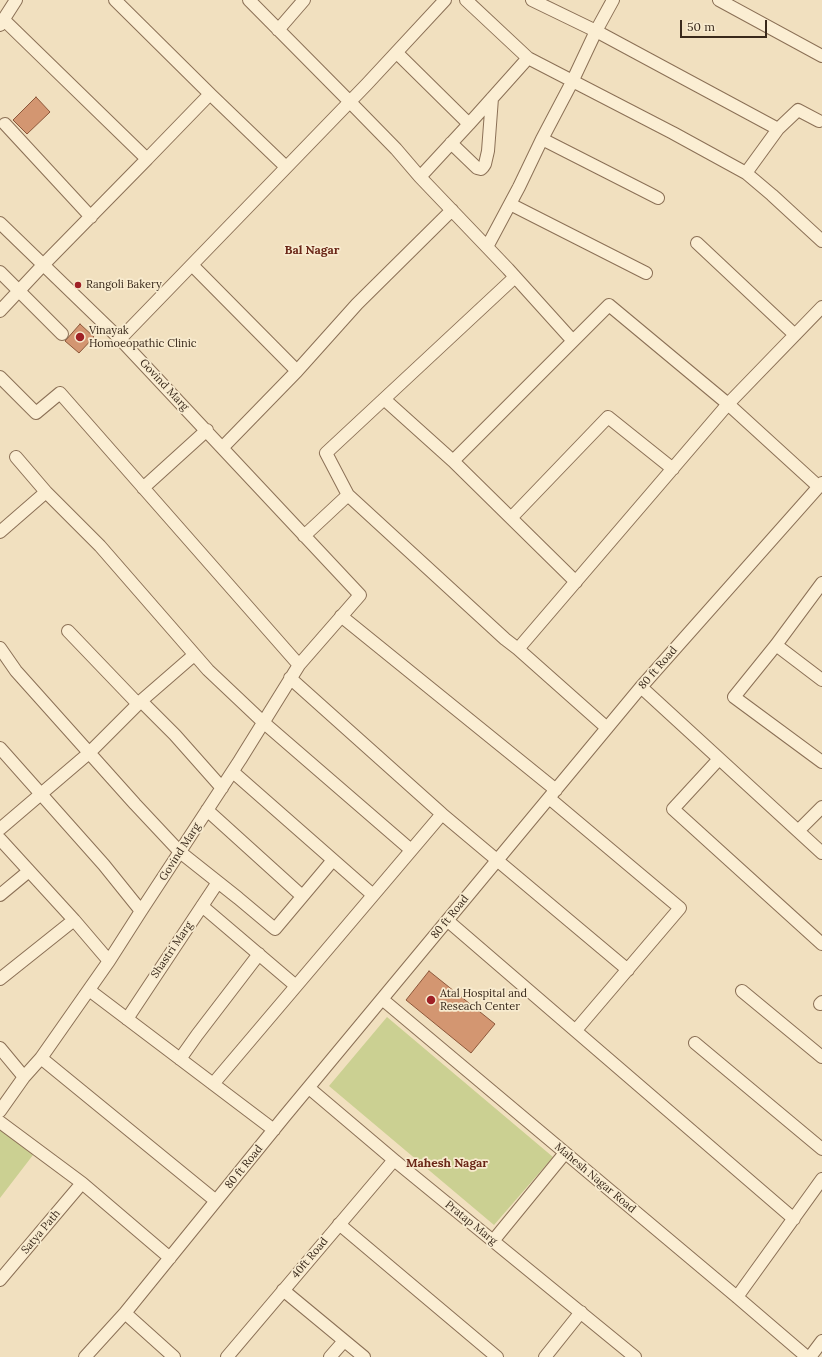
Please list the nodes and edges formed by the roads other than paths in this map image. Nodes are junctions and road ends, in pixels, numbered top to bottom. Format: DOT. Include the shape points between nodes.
graph roads {
  1 [pos="16,0"];
  2 [pos="115,0"];
  3 [pos="249,0"];
  4 [pos="304,0"];
  5 [pos="445,0"];
  6 [pos="466,0"];
  7 [pos="532,0"];
  8 [pos="613,0"];
  9 [pos="719,0"];
  10 [pos="2,22"];
  11 [pos="278,30"];
  12 [pos="596,31"];
  13 [pos="397,52"];
  14 [pos="822,56"];
  15 [pos="528,58"];
  16 [pos="572,82"];
  17 [pos="210,94"];
  18 [pos="492,98"];
  19 [pos="350,102"];
  20 [pos="821,121"];
  21 [pos="5,124"];
  22 [pos="469,124"];
  23 [pos="778,129"];
  24 [pos="542,139"];
  25 [pos="452,142"];
  26 [pos="147,159"];
  27 [pos="286,167"];
  28 [pos="746,173"];
  29 [pos="420,177"];
  30 [pos="658,198"];
  31 [pos="510,204"];
  32 [pos="452,210"];
  33 [pos="91,217"];
  34 [pos="0,223"];
  35 [pos="822,241"];
  36 [pos="697,243"];
  37 [pos="487,247"];
  38 [pos="44,265"];
  39 [pos="192,266"];
  40 [pos="0,272"];
  41 [pos="646,273"];
  42 [pos="515,277"];
  43 [pos="19,291"];
  44 [pos="822,307"];
  45 [pos="0,311"];
  46 [pos="62,334"];
  47 [pos="795,335"];
  48 [pos="120,339"];
  49 [pos="573,341"];
  50 [pos="297,371"];
  51 [pos="0,377"];
  52 [pos="384,399"];
  53 [pos="728,404"];
  54 [pos="206,430"];
  55 [pos="223,447"];
  56 [pos="16,457"];
  57 [pos="453,461"];
  58 [pos="673,469"];
  59 [pos="143,488"];
  60 [pos="819,489"];
  61 [pos="46,492"];
  62 [pos="348,495"];
  63 [pos="511,518"];
  64 [pos="0,532"];
  65 [pos="304,536"];
  66 [pos="576,582"];
  67 [pos="822,583"];
  68 [pos="342,616"];
  69 [pos="68,631"];
  70 [pos="776,645"];
  71 [pos="0,648"];
  72 [pos="518,649"];
  73 [pos="194,655"];
  74 [pos="299,664"];
  75 [pos="290,678"];
  76 [pos="822,680"];
  77 [pos="641,687"];
  78 [pos="140,703"];
  79 [pos="263,722"];
  80 [pos="607,728"];
  81 [pos="0,748"];
  82 [pos="89,753"];
  83 [pos="719,759"];
  84 [pos="822,762"];
  85 [pos="233,772"];
  86 [pos="222,788"];
  87 [pos="41,794"];
  88 [pos="553,794"];
  89 [pos="822,807"];
  90 [pos="208,810"];
  91 [pos="442,814"];
  92 [pos="0,830"];
  93 [pos="798,831"];
  94 [pos="0,839"];
  95 [pos="411,850"];
  96 [pos="180,852"];
  97 [pos="822,853"];
  98 [pos="333,860"];
  99 [pos="498,860"];
  100 [pos="29,871"];
  101 [pos="218,882"];
  102 [pos="0,895"];
  103 [pos="373,895"];
  104 [pos="302,896"];
  105 [pos="202,906"];
  106 [pos="141,911"];
  107 [pos="74,920"];
  108 [pos="448,921"];
  109 [pos="822,944"];
  110 [pos="259,954"];
  111 [pos="110,962"];
  112 [pos="628,970"];
  113 [pos="0,979"];
  114 [pos="296,986"];
  115 [pos="89,990"];
  116 [pos="742,991"];
  117 [pos="382,999"];
  118 [pos="127,1019"];
  119 [pos="576,1030"];
  120 [pos="695,1043"];
  121 [pos="0,1048"];
  122 [pos="822,1057"];
  123 [pos="41,1058"];
  124 [pos="180,1059"];
  125 [pos="24,1077"];
  126 [pos="213,1084"];
  127 [pos="309,1088"];
  128 [pos="0,1111"];
  129 [pos="0,1122"];
  130 [pos="274,1130"];
  131 [pos="822,1149"];
  132 [pos="566,1153"];
  133 [pos="394,1160"];
  134 [pos="822,1179"];
  135 [pos="82,1183"];
  136 [pos="216,1201"];
  137 [pos="794,1219"];
  138 [pos="339,1224"];
  139 [pos="493,1241"];
  140 [pos="170,1258"];
  141 [pos="0,1280"];
  142 [pos="283,1290"];
  143 [pos="737,1297"];
  144 [pos="581,1312"];
  145 [pos="125,1313"];
  146 [pos="822,1340"];
  147 [pos="344,1341"];
  148 [pos="85,1357"];
  149 [pos="174,1357"];
  150 [pos="227,1357"];
  151 [pos="330,1357"];
  152 [pos="364,1357"];
  153 [pos="497,1357"];
  154 [pos="545,1357"];
  155 [pos="634,1357"];
  156 [pos="807,1357"];
  157 [pos="810,1357"];
  1 -- 10 [label="street"];
  2 -- 17 [label="street"];
  3 -- 11 [label="street"];
  4 -- 11 [label="street"];
  5 -- 13 [label="street"];
  6 -- 15 [label="street"];
  7 -- 12 [label="street"];
  8 -- 12 [label="street"];
  9 -- 14 [label="street"];
  10 -- 26 [label="street"];
  11 -- 19 [label="street"];
  12 -- 16 [label="street"];
  12 -- 23 [label="street"];
  13 -- 19 [label="street"];
  13 -- 22 [label="street"];
  15 -- 16 [label="street"];
  15 -- 18 [label="street"];
  16 -- 24 [label="street"];
  16 -- 28 [label="street"];
  17 -- 26 [label="street"];
  17 -- 27 [label="street"];
  18 -- 22 [label="street"];
  18 -- 25 [label="street" via="488,151 483,167 477,168"];
  19 -- 27 [label="street"];
  19 -- 29 [label="street"];
  20 -- 23 [label="street" via="798,110"];
  21 -- 33 [label="street"];
  22 -- 25 [label="street"];
  23 -- 28 [label="street"];
  24 -- 30 [label="street"];
  24 -- 31 [label="street"];
  25 -- 29 [label="street"];
  26 -- 33 [label="street"];
  27 -- 39 [label="street"];
  28 -- 35 [label="street"];
  29 -- 32 [label="street"];
  31 -- 37 [label="street"];
  31 -- 41 [label="street"];
  32 -- 37 [label="street"];
  32 -- 50 [label="street" via="357,304"];
  33 -- 38 [label="street"];
  34 -- 38 [label="street, Govind Marg"];
  36 -- 47 [label="street"];
  37 -- 42 [label="street"];
  38 -- 43 [label="street"];
  38 -- 48 [label="street, Govind Marg"];
  39 -- 48 [label="street"];
  39 -- 50 [label="street"];
  40 -- 43 [label="street"];
  42 -- 49 [label="street"];
  42 -- 52 [label="street"];
  43 -- 45 [label="street"];
  43 -- 46 [label="street"];
  44 -- 47 [label="street"];
  47 -- 53 [label="street"];
  48 -- 54 [label="street, Govind Marg"];
  49 -- 53 [label="street" via="610,305"];
  49 -- 57 [label="street"];
  50 -- 55 [label="street"];
  51 -- 59 [label="street" via="36,413 60,393"];
  52 -- 57 [label="street"];
  52 -- 62 [label="street" via="326,453"];
  53 -- 58 [label="street"];
  53 -- 60 [label="street"];
  54 -- 55 [label="street, Govind Marg"];
  54 -- 59 [label="street"];
  55 -- 65 [label="street, Govind Marg"];
  56 -- 61 [label="street"];
  57 -- 63 [label="street"];
  58 -- 63 [label="street" via="608,418"];
  58 -- 66 [label="street"];
  59 -- 74 [label="street"];
  60 -- 77 [label="street, 80 ft Road"];
  61 -- 64 [label="street"];
  61 -- 73 [label="street" via="100,546"];
  62 -- 65 [label="street"];
  62 -- 72 [label="street"];
  63 -- 66 [label="street"];
  65 -- 68 [label="street, Govind Marg" via="360,595"];
  66 -- 72 [label="street"];
  67 -- 70 [label="street"];
  68 -- 74 [label="street, Govind Marg"];
  68 -- 88 [label="street"];
  69 -- 78 [label="street"];
  70 -- 76 [label="street"];
  70 -- 84 [label="street" via="734,697"];
  71 -- 82 [label="street" via="16,671"];
  72 -- 80 [label="street"];
  73 -- 78 [label="street"];
  73 -- 79 [label="street"];
  74 -- 75 [label="street, Govind Marg"];
  75 -- 79 [label="street, Govind Marg"];
  75 -- 91 [label="street"];
  77 -- 80 [label="street, 80 ft Road"];
  77 -- 83 [label="street"];
  78 -- 82 [label="street"];
  78 -- 86 [label="street" via="175,735"];
  79 -- 85 [label="street, Govind Marg"];
  79 -- 95 [label="street"];
  80 -- 88 [label="street, 80 ft Road"];
  81 -- 87 [label="street"];
  82 -- 87 [label="street"];
  82 -- 96 [label="street"];
  83 -- 93 [label="street"];
  83 -- 109 [label="street" via="673,809"];
  85 -- 86 [label="street, Govind Marg"];
  85 -- 98 [label="street"];
  86 -- 90 [label="street, Govind Marg"];
  87 -- 92 [label="street"];
  87 -- 106 [label="street"];
  88 -- 99 [label="street, 80 ft Road"];
  88 -- 112 [label="street" via="680,908"];
  89 -- 93 [label="street"];
  90 -- 96 [label="street, Govind Marg"];
  90 -- 104 [label="street"];
  91 -- 95 [label="street"];
  91 -- 99 [label="street"];
  93 -- 97 [label="street"];
  94 -- 100 [label="street"];
  95 -- 103 [label="street"];
  96 -- 101 [label="street"];
  96 -- 106 [label="street, Govind Marg"];
  98 -- 103 [label="street"];
  98 -- 104 [label="street"];
  99 -- 108 [label="street, 80 ft Road"];
  99 -- 112 [label="street"];
  100 -- 102 [label="street"];
  100 -- 107 [label="street"];
  101 -- 104 [label="street" via="275,929"];
  101 -- 105 [label="street, Shastri Marg"];
  103 -- 114 [label="street"];
  105 -- 110 [label="street"];
  105 -- 118 [label="street, Shastri Marg"];
  106 -- 111 [label="street, Govind Marg"];
  107 -- 111 [label="street"];
  107 -- 113 [label="street"];
  108 -- 117 [label="street, 80 ft Road"];
  108 -- 119 [label="street"];
  110 -- 114 [label="street"];
  110 -- 124 [label="street"];
  111 -- 115 [label="street, Govind Marg"];
  112 -- 119 [label="street"];
  114 -- 126 [label="street"];
  115 -- 118 [label="street"];
  115 -- 123 [label="street, Govind Marg"];
  116 -- 122 [label="street"];
  117 -- 127 [label="street, 80 ft Road"];
  117 -- 132 [label="street, Mahesh Nagar Road"];
  118 -- 124 [label="street"];
  119 -- 137 [label="street"];
  120 -- 131 [label="street"];
  121 -- 125 [label="street"];
  123 -- 125 [label="street, Govind Marg"];
  123 -- 136 [label="street"];
  124 -- 126 [label="street"];
  125 -- 128 [label="street, Govind Marg"];
  126 -- 130 [label="street"];
  127 -- 130 [label="street, 80 ft Road"];
  127 -- 133 [label="street, Pratap Marg"];
  129 -- 135 [label="street"];
  130 -- 136 [label="street, 80 ft Road"];
  132 -- 139 [label="street"];
  132 -- 143 [label="street, Mahesh Nagar Road"];
  133 -- 138 [label="street, 40ft Road"];
  133 -- 139 [label="street, Pratap Marg"];
  134 -- 137 [label="street"];
  135 -- 140 [label="street"];
  135 -- 141 [label="street, Satya Path"];
  136 -- 140 [label="street, 80 ft Road"];
  137 -- 143 [label="street"];
  138 -- 142 [label="street, 40ft Road"];
  138 -- 153 [label="street"];
  139 -- 144 [label="street, Pratap Marg"];
  140 -- 145 [label="street, 80 ft Road"];
  142 -- 147 [label="street"];
  142 -- 150 [label="street, 40ft Road"];
  143 -- 156 [label="street, Mahesh Nagar Road"];
  144 -- 154 [label="street"];
  144 -- 155 [label="street, Pratap Marg"];
  145 -- 148 [label="street, 80 ft Road"];
  145 -- 149 [label="street"];
  146 -- 157 [label="street"];
  147 -- 151 [label="street"];
  147 -- 152 [label="street"];
}
